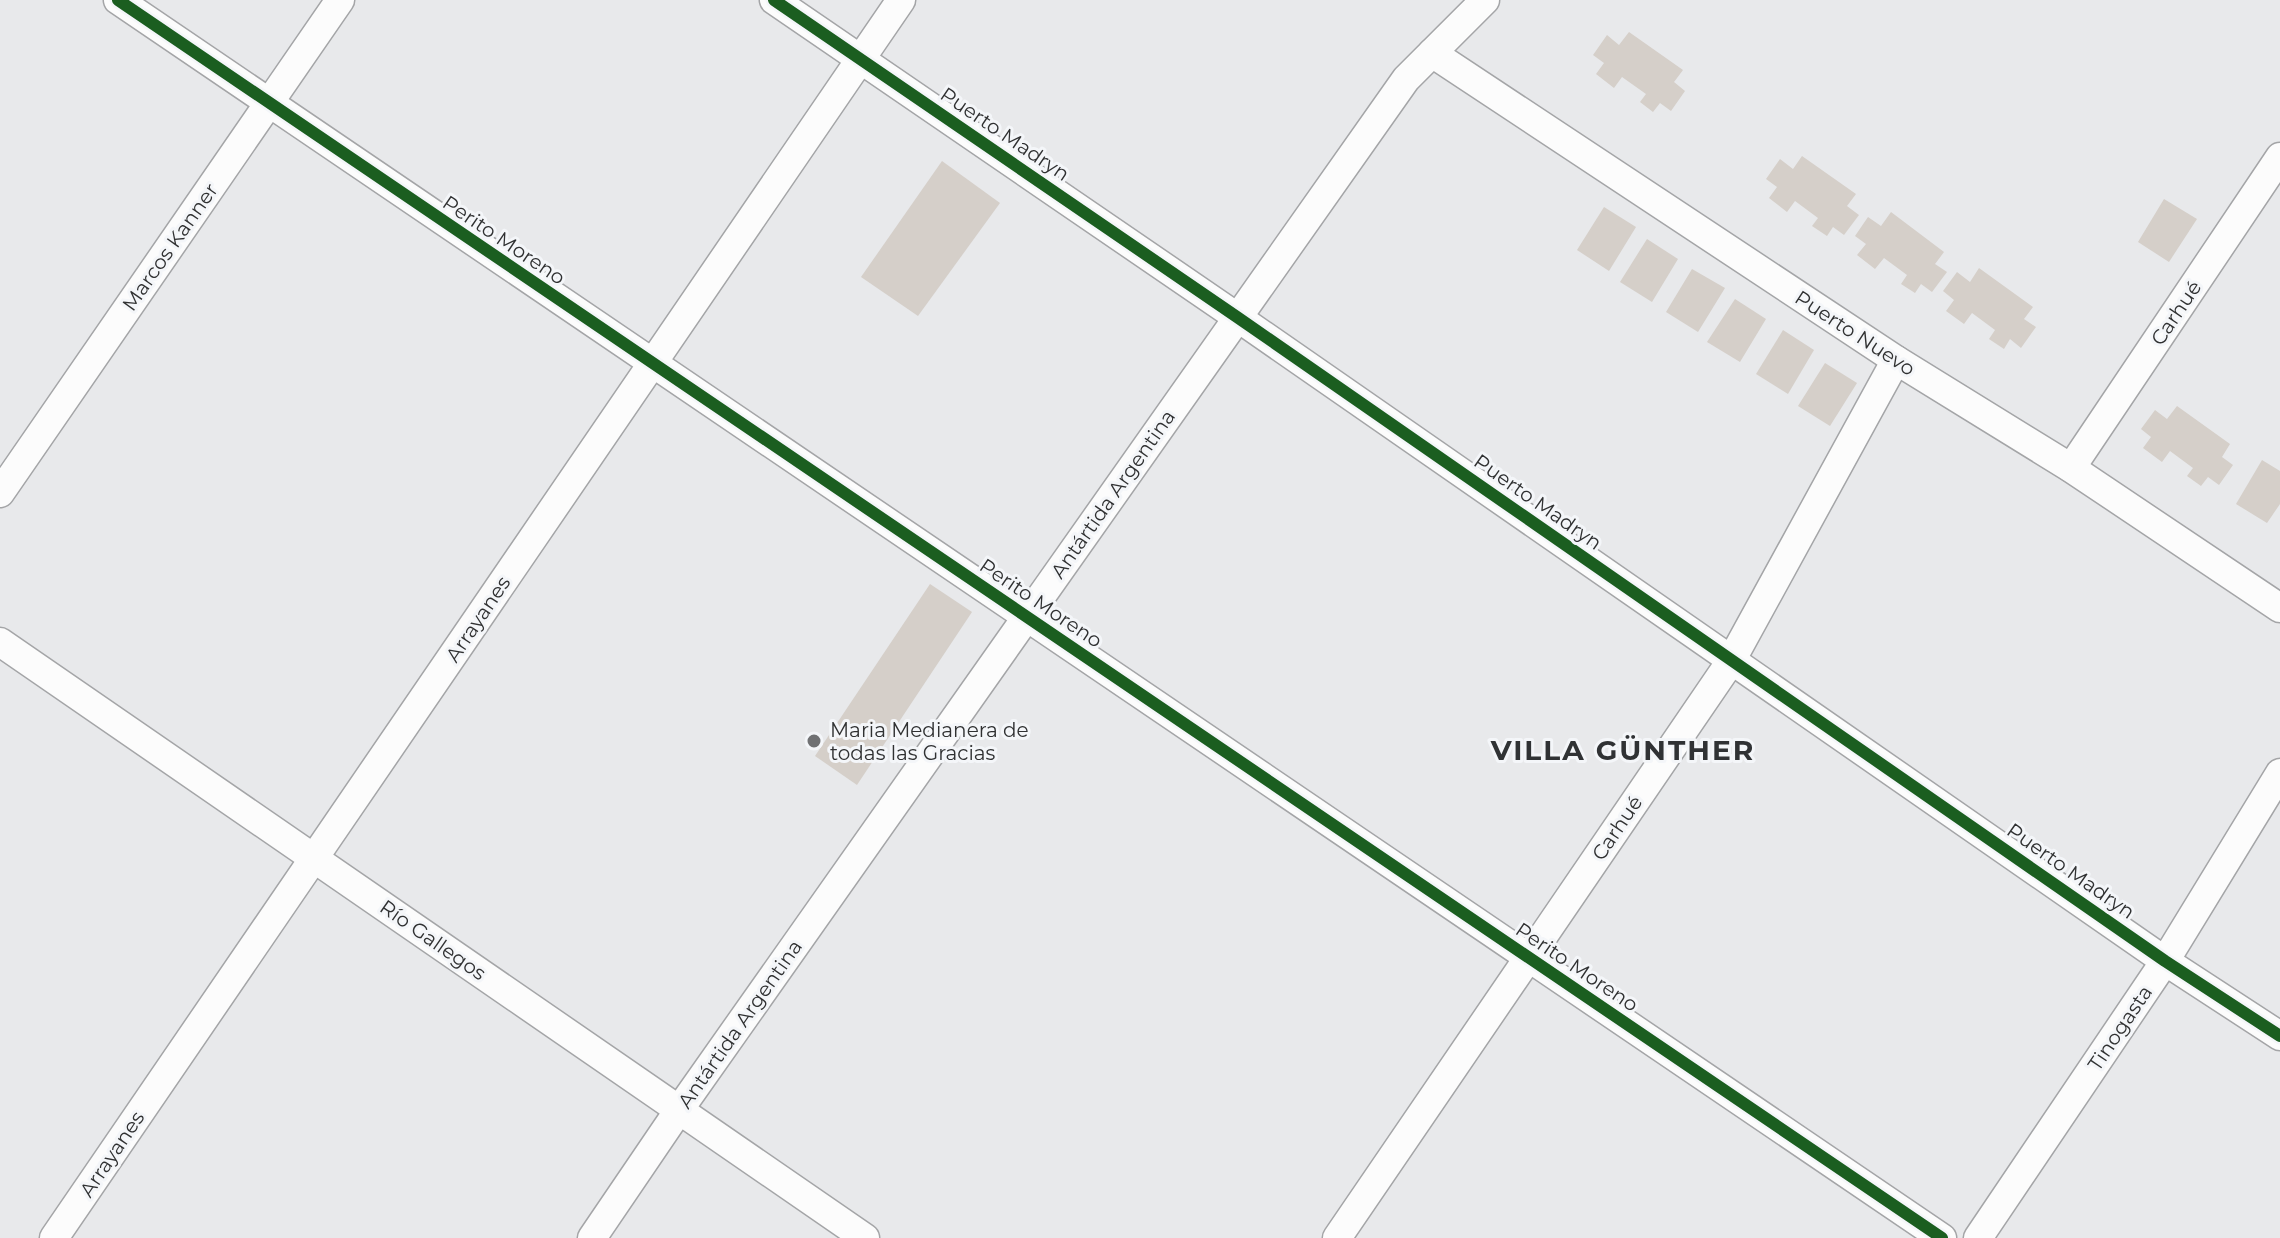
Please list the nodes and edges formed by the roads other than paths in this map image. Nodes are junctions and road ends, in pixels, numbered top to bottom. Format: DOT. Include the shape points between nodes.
graph roads {
  1 [pos="118,0"];
  2 [pos="340,0"];
  3 [pos="774,0"];
  4 [pos="901,0"];
  5 [pos="1485,0"];
  6 [pos="1432,53"];
  7 [pos="860,60"];
  8 [pos="268,104"];
  9 [pos="2280,157"];
  10 [pos="2271,189"];
  11 [pos="1237,317"];
  12 [pos="1896,360"];
  13 [pos="652,364"];
  14 [pos="2071,468"];
  15 [pos="0,493"];
  16 [pos="2280,608"];
  17 [pos="1026,618"];
  18 [pos="0,642"];
  19 [pos="1731,661"];
  20 [pos="2280,773"];
  21 [pos="314,858"];
  22 [pos="1528,958"];
  23 [pos="2165,961"];
  24 [pos="2280,1036"];
  25 [pos="679,1110"];
  26 [pos="54,1238"];
  27 [pos="592,1238"];
  28 [pos="865,1238"];
  29 [pos="1337,1238"];
  30 [pos="1942,1238"];
  31 [pos="1978,1238"];
  1 -- 8 [label="street, Perito Moreno"];
  2 -- 8 [label="street, Marcos Kanner"];
  3 -- 7 [label="street, Puerto Madryn"];
  4 -- 7 [label="street, Arrayanes"];
  5 -- 6 [label="street, Antártida Argentina"];
  6 -- 11 [label="street, Antártida Argentina" via="1406,79"];
  6 -- 12 [label="street, Puerto Nuevo"];
  7 -- 11 [label="street, Puerto Madryn"];
  7 -- 13 [label="street, Arrayanes"];
  8 -- 13 [label="street, Perito Moreno"];
  8 -- 15 [label="street, Marcos Kanner"];
  9 -- 10 [label="street, Carhué"];
  10 -- 14 [label="street, Carhué"];
  11 -- 17 [label="street, Antártida Argentina"];
  11 -- 19 [label="street, Puerto Madryn"];
  12 -- 14 [label="street, Puerto Nuevo"];
  12 -- 19 [label="street, Carhué"];
  13 -- 17 [label="street, Perito Moreno"];
  13 -- 21 [label="street, Arrayanes"];
  14 -- 16 [label="street, Puerto Nuevo"];
  17 -- 22 [label="street, Perito Moreno"];
  17 -- 25 [label="street, Antártida Argentina"];
  18 -- 21 [label="street, Río Gallegos"];
  19 -- 22 [label="street, Carhué"];
  19 -- 23 [label="street, Puerto Madryn"];
  20 -- 23 [label="street, Tinogasta"];
  21 -- 25 [label="street, Río Gallegos"];
  21 -- 26 [label="street, Arrayanes"];
  22 -- 29 [label="street, Carhué"];
  22 -- 30 [label="street, Perito Moreno"];
  23 -- 24 [label="street, Puerto Madryn"];
  23 -- 31 [label="street, Tinogasta"];
  25 -- 27 [label="street, Antártida Argentina"];
  25 -- 28 [label="street, Río Gallegos"];
}
